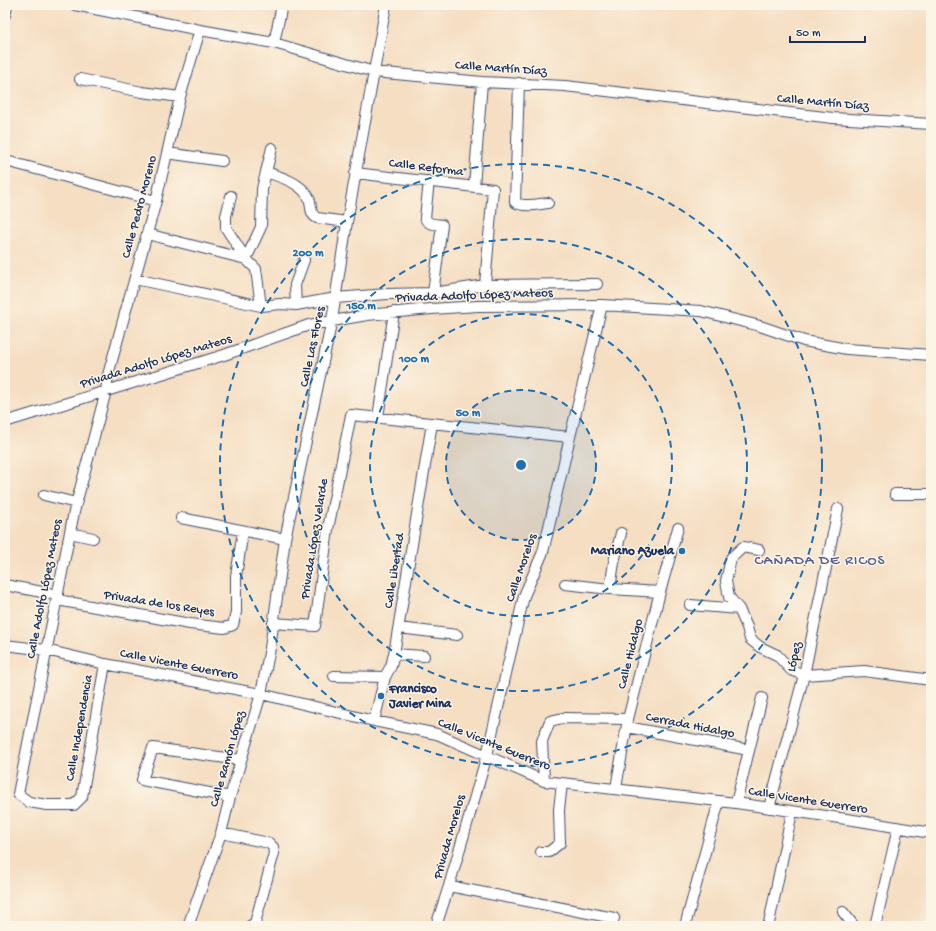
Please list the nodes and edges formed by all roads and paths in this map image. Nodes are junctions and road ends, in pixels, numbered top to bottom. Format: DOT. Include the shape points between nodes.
graph roads {
  1 [pos="7,5"];
  2 [pos="75,5"];
  3 [pos="282,5"];
  4 [pos="386,5"];
  5 [pos="114,8"];
  6 [pos="5,15"];
  7 [pos="200,30"];
  8 [pos="274,43"];
  9 [pos="374,72"];
  10 [pos="80,79"];
  11 [pos="482,82"];
  12 [pos="519,83"];
  13 [pos="180,97"];
  14 [pos="931,124"];
  15 [pos="272,148"];
  16 [pos="168,153"];
  17 [pos="6,161"];
  18 [pos="222,161"];
  19 [pos="266,172"];
  20 [pos="355,172"];
  21 [pos="428,181"];
  22 [pos="474,187"];
  23 [pos="230,196"];
  24 [pos="156,201"];
  25 [pos="548,203"];
  26 [pos="346,222"];
  27 [pos="147,234"];
  28 [pos="246,259"];
  29 [pos="304,260"];
  30 [pos="135,279"];
  31 [pos="597,284"];
  32 [pos="485,285"];
  33 [pos="433,293"];
  34 [pos="336,300"];
  35 [pos="296,305"];
  36 [pos="602,305"];
  37 [pos="261,306"];
  38 [pos="394,312"];
  39 [pos="333,317"];
  40 [pos="931,356"];
  41 [pos="106,391"];
  42 [pos="378,417"];
  43 [pos="5,422"];
  44 [pos="432,423"];
  45 [pos="570,437"];
  46 [pos="895,494"];
  47 [pos="931,494"];
  48 [pos="44,495"];
  49 [pos="76,503"];
  50 [pos="838,509"];
  51 [pos="181,518"];
  52 [pos="678,528"];
  53 [pos="244,531"];
  54 [pos="70,533"];
  55 [pos="621,533"];
  56 [pos="93,538"];
  57 [pos="285,539"];
  58 [pos="760,550"];
  59 [pos="565,584"];
  60 [pos="5,585"];
  61 [pos="610,589"];
  62 [pos="660,592"];
  63 [pos="57,597"];
  64 [pos="690,605"];
  65 [pos="739,609"];
  66 [pos="273,623"];
  67 [pos="398,628"];
  68 [pos="457,635"];
  69 [pos="5,646"];
  70 [pos="46,650"];
  71 [pos="394,654"];
  72 [pos="424,656"];
  73 [pos="104,664"];
  74 [pos="804,675"];
  75 [pos="334,676"];
  76 [pos="385,677"];
  77 [pos="931,680"];
  78 [pos="261,694"];
  79 [pos="762,698"];
  80 [pos="374,721"];
  81 [pos="628,723"];
  82 [pos="749,750"];
  83 [pos="487,755"];
  84 [pos="241,760"];
  85 [pos="544,781"];
  86 [pos="562,783"];
  87 [pos="616,788"];
  88 [pos="82,797"];
  89 [pos="230,797"];
  90 [pos="719,801"];
  91 [pos="736,803"];
  92 [pos="769,808"];
  93 [pos="792,812"];
  94 [pos="898,828"];
  95 [pos="220,833"];
  96 [pos="931,834"];
  97 [pos="541,852"];
  98 [pos="449,886"];
  99 [pos="843,912"];
  100 [pos="613,922"];
  101 [pos="5,923"];
  102 [pos="769,923"];
  103 [pos="20,926"];
  104 [pos="188,926"];
  105 [pos="250,926"];
  106 [pos="436,926"];
  107 [pos="686,926"];
  108 [pos="854,926"];
  109 [pos="875,926"];
  1 -- 6 [label="street"];
  2 -- 5 [label="street, Calle Martín Díaz"];
  3 -- 8 [label="street"];
  4 -- 9 [label="street, Calle Las Flores"];
  5 -- 7 [label="street, Calle Martín Díaz"];
  7 -- 8 [label="street, Calle Martín Díaz"];
  7 -- 13 [label="street, Calle Pedro Moreno"];
  8 -- 9 [label="street, Calle Martín Díaz"];
  9 -- 11 [label="street, Calle Martín Díaz"];
  9 -- 20 [label="street, Calle Las Flores"];
  10 -- 13 [label="street"];
  11 -- 12 [label="street, Calle Martín Díaz"];
  11 -- 22 [label="street"];
  12 -- 14 [label="street, Calle Martín Díaz" via="565,86 833,118"];
  12 -- 25 [label="street" via="515,202 527,205"];
  13 -- 16 [label="street, Calle Pedro Moreno"];
  15 -- 19 [label="street"];
  16 -- 18 [label="street"];
  16 -- 24 [label="street, Calle Pedro Moreno"];
  17 -- 24 [label="street"];
  19 -- 26 [label="street" via="286,178 301,188 309,197 313,216"];
  19 -- 28 [label="street" via="262,188 261,227"];
  20 -- 21 [label="street, Calle Reforma"];
  20 -- 26 [label="street, Calle Las Flores"];
  21 -- 22 [label="street, Calle Reforma"];
  21 -- 33 [label="street" via="425,218 430,224 442,225"];
  22 -- 32 [label="street, Calle Reforma" via="493,189"];
  23 -- 28 [label="street" via="226,228"];
  24 -- 27 [label="street, Calle Pedro Moreno"];
  26 -- 34 [label="street, Calle Las Flores"];
  27 -- 28 [label="street"];
  27 -- 30 [label="street, Calle Pedro Moreno"];
  28 -- 37 [label="street" via="256,269"];
  29 -- 35 [label="street" via="295,285"];
  30 -- 37 [label="street"];
  30 -- 41 [label="street, Calle Pedro Moreno" via="108,375"];
  31 -- 32 [label="street"];
  32 -- 33 [label="street"];
  33 -- 34 [label="street" via="386,294"];
  34 -- 35 [label="street"];
  34 -- 39 [label="street, Calle Las Flores"];
  35 -- 37 [label="street"];
  36 -- 38 [label="street, Privada Adolfo López Mateos" via="478,306"];
  36 -- 40 [label="street, Privada Adolfo López Mateos" via="701,311 760,326 804,341 847,349"];
  36 -- 45 [label="street, Calle Morelos"];
  38 -- 39 [label="street, Privada Adolfo López Mateos"];
  38 -- 42 [label="street"];
  39 -- 41 [label="street, Privada Adolfo López Mateos" via="224,355"];
  39 -- 57 [label="street, Calle Las Flores"];
  41 -- 43 [label="street, Privada Adolfo López Mateos"];
  41 -- 49 [label="street, Calle Adolfo López Mateos"];
  42 -- 44 [label="street"];
  42 -- 66 [label="street, Privada López Velarde" via="351,415 328,529 315,626"];
  44 -- 45 [label="street"];
  44 -- 67 [label="street, Calle Libertad"];
  45 -- 83 [label="street, Calle Morelos" via="543,552 524,596"];
  46 -- 47 [label="street"];
  48 -- 49 [label="street"];
  49 -- 54 [label="street, Calle Adolfo López Mateos"];
  50 -- 74 [label="street, López"];
  51 -- 53 [label="street"];
  52 -- 62 [label="street, Calle Hidalgo"];
  53 -- 57 [label="street"];
  53 -- 63 [label="street, Privada de los Reyes" via="237,570 236,612 233,625 224,628 190,624"];
  54 -- 56 [label="street"];
  54 -- 63 [label="street, Calle Adolfo López Mateos"];
  55 -- 61 [label="street"];
  57 -- 66 [label="street, Calle Las Flores"];
  58 -- 65 [label="street" via="743,547 731,558 726,581 729,597"];
  59 -- 61 [label="street"];
  60 -- 63 [label="street"];
  61 -- 62 [label="street"];
  62 -- 81 [label="street, Calle Hidalgo"];
  63 -- 70 [label="street, Calle Adolfo López Mateos"];
  64 -- 65 [label="street"];
  65 -- 74 [label="street" via="750,639 777,655 791,670"];
  66 -- 78 [label="street, Calle Las Flores"];
  67 -- 68 [label="street"];
  67 -- 71 [label="street, Calle Libertad"];
  69 -- 70 [label="street, Calle Vicente Guerrero"];
  70 -- 73 [label="street, Calle Vicente Guerrero"];
  70 -- 88 [label="street, Calle Adolfo López Mateos" via="18,794 29,802 47,805 74,805"];
  71 -- 72 [label="street"];
  71 -- 76 [label="street, Calle Libertad"];
  73 -- 78 [label="street, Calle Vicente Guerrero"];
  73 -- 88 [label="street, Calle Independencia"];
  74 -- 77 [label="street" via="864,671"];
  74 -- 92 [label="street, López"];
  75 -- 76 [label="street"];
  76 -- 80 [label="street, Calle Libertad"];
  78 -- 80 [label="street, Calle Vicente Guerrero"];
  78 -- 84 [label="street, Calle Ramón López"];
  79 -- 82 [label="street"];
  80 -- 83 [label="street, Calle Vicente Guerrero" via="437,734"];
  81 -- 82 [label="street, Cerrada Hidalgo"];
  81 -- 85 [label="street, Cerrada Hidalgo" via="563,718 550,721 542,741"];
  81 -- 87 [label="street, Calle Hidalgo"];
  82 -- 91 [label="street"];
  83 -- 85 [label="street, Calle Vicente Guerrero"];
  83 -- 98 [label="street, Privada Morelos"];
  84 -- 89 [label="street, Calle Ramón López"];
  84 -- 89 [label="street" via="153,748 142,780"];
  85 -- 86 [label="street, Calle Vicente Guerrero"];
  86 -- 87 [label="street, Calle Vicente Guerrero"];
  86 -- 97 [label="street" via="559,810 560,843 549,852"];
  87 -- 90 [label="street, Calle Vicente Guerrero"];
  89 -- 95 [label="street, Calle Ramón López"];
  90 -- 91 [label="street, Calle Vicente Guerrero"];
  90 -- 107 [label="street"];
  91 -- 92 [label="street, Calle Vicente Guerrero"];
  92 -- 93 [label="street, Calle Vicente Guerrero"];
  93 -- 94 [label="street, Calle Vicente Guerrero"];
  93 -- 102 [label="street"];
  94 -- 96 [label="street, Calle Vicente Guerrero"];
  94 -- 109 [label="street"];
  95 -- 104 [label="street, Calle Ramón López"];
  95 -- 105 [label="street" via="269,843 273,847 274,853 255,923"];
  98 -- 100 [label="street"];
  98 -- 106 [label="street, Privada Morelos"];
  99 -- 108 [label="street"];
  101 -- 103 [label="lane"];
}
